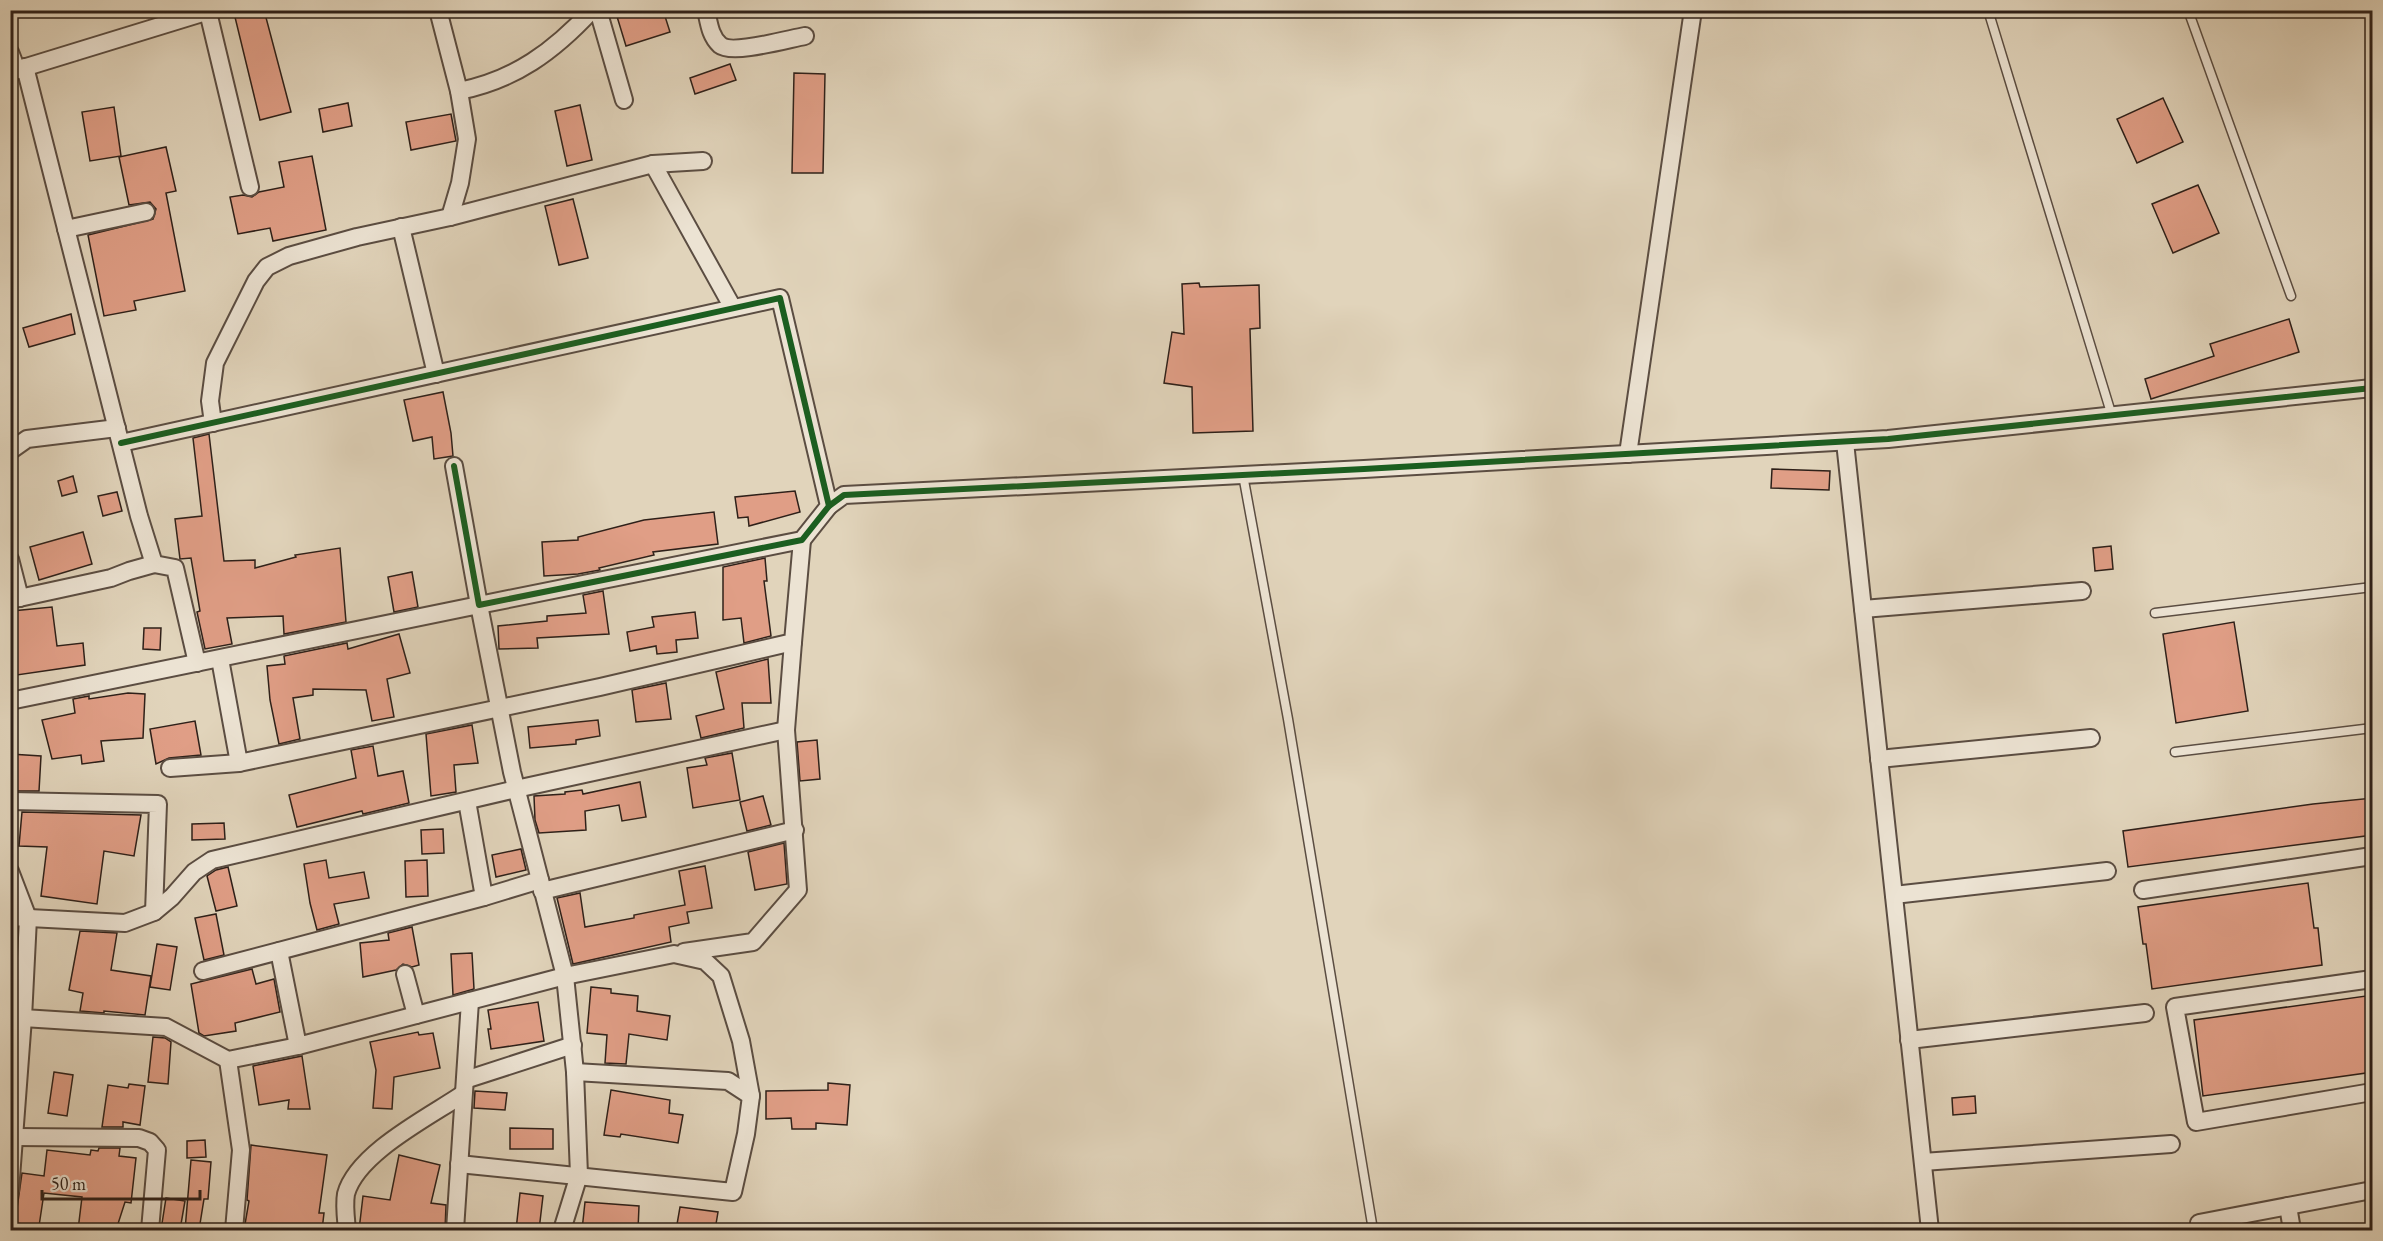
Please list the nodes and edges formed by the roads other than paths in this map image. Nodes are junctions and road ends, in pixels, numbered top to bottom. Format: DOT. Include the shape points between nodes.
graph roads {
  1 [pos="438,10"];
  2 [pos="591,10"];
  3 [pos="598,10"];
  4 [pos="706,10"];
  5 [pos="1693,10"];
  6 [pos="1988,10"];
  7 [pos="2188,10"];
  8 [pos="210,11"];
  9 [pos="805,36"];
  10 [pos="10,52"];
  11 [pos="18,70"];
  12 [pos="459,91"];
  13 [pos="624,100"];
  14 [pos="703,161"];
  15 [pos="653,165"];
  16 [pos="250,187"];
  17 [pos="146,212"];
  18 [pos="450,217"];
  19 [pos="401,227"];
  20 [pos="66,229"];
  21 [pos="2291,296"];
  22 [pos="733,308"];
  23 [pos="436,374"];
  24 [pos="2373,388"];
  25 [pos="2112,416"];
  26 [pos="213,423"];
  27 [pos="119,436"];
  28 [pos="1845,442"];
  29 [pos="10,451"];
  30 [pos="1628,454"];
  31 [pos="454,466"];
  32 [pos="1243,475"];
  33 [pos="829,506"];
  34 [pos="802,540"];
  35 [pos="10,559"];
  36 [pos="153,564"];
  37 [pos="2373,588"];
  38 [pos="2082,591"];
  39 [pos="15,599"];
  40 [pos="479,605"];
  41 [pos="1863,609"];
  42 [pos="2155,613"];
  43 [pos="793,642"];
  44 [pos="220,659"];
  45 [pos="197,663"];
  46 [pos="10,701"];
  47 [pos="499,708"];
  48 [pos="2373,728"];
  49 [pos="786,730"];
  50 [pos="2091,738"];
  51 [pos="2175,752"];
  52 [pos="1879,759"];
  53 [pos="239,763"];
  54 [pos="170,768"];
  55 [pos="516,789"];
  56 [pos="10,801"];
  57 [pos="466,801"];
  58 [pos="795,830"];
  59 [pos="2373,856"];
  60 [pos="10,871"];
  61 [pos="2107,871"];
  62 [pos="541,886"];
  63 [pos="2143,890"];
  64 [pos="1894,895"];
  65 [pos="484,897"];
  66 [pos="154,912"];
  67 [pos="10,917"];
  68 [pos="28,918"];
  69 [pos="279,951"];
  70 [pos="674,954"];
  71 [pos="203,971"];
  72 [pos="405,974"];
  73 [pos="565,976"];
  74 [pos="2373,979"];
  75 [pos="470,1001"];
  76 [pos="2145,1014"];
  77 [pos="416,1015"];
  78 [pos="23,1018"];
  79 [pos="1910,1040"];
  80 [pos="573,1045"];
  81 [pos="298,1046"];
  82 [pos="228,1060"];
  83 [pos="576,1072"];
  84 [pos="464,1087"];
  85 [pos="2373,1092"];
  86 [pos="751,1096"];
  87 [pos="15,1137"];
  88 [pos="2171,1144"];
  89 [pos="1923,1162"];
  90 [pos="459,1164"];
  91 [pos="579,1174"];
  92 [pos="11,1183"];
  93 [pos="2373,1190"];
  94 [pos="2288,1206"];
  95 [pos="2199,1223"];
  96 [pos="150,1230"];
  97 [pos="234,1230"];
  98 [pos="347,1230"];
  99 [pos="455,1230"];
  100 [pos="562,1230"];
  101 [pos="1373,1230"];
  102 [pos="1930,1230"];
  103 [pos="2292,1230"];
  1 -- 12 [label="street"];
  2 -- 12 [label="street" via="564,40 535,60 485,86"];
  3 -- 13 [label="street"];
  4 -- 9 [label="street" via="712,36 722,47 751,47"];
  5 -- 30 [label="street"];
  6 -- 25 [label="lane"];
  7 -- 21 [label="lane"];
  8 -- 11 [label="street"];
  8 -- 16 [label="street"];
  10 -- 11 [label="street"];
  11 -- 20 [label="street"];
  12 -- 18 [label="street" via="467,139"];
  14 -- 15 [label="street"];
  15 -- 18 [label="street"];
  15 -- 22 [label="street"];
  17 -- 20 [label="street"];
  18 -- 19 [label="street"];
  19 -- 23 [label="street"];
  19 -- 26 [label="street" via="289,256 267,267 256,281 215,363 210,401"];
  20 -- 27 [label="street"];
  22 -- 23 [label="street"];
  22 -- 33 [label="street" via="780,298"];
  23 -- 26 [label="street"];
  24 -- 25 [label="street"];
  25 -- 28 [label="street"];
  26 -- 27 [label="street"];
  27 -- 29 [label="street" via="27,439"];
  27 -- 36 [label="street"];
  28 -- 30 [label="street"];
  28 -- 41 [label="street"];
  30 -- 32 [label="street"];
  31 -- 40 [label="street"];
  32 -- 33 [label="street" via="844,495"];
  32 -- 101 [label="lane"];
  33 -- 34 [label="street"];
  34 -- 40 [label="street"];
  34 -- 43 [label="street"];
  35 -- 39 [label="street"];
  36 -- 39 [label="street" via="111,579"];
  36 -- 45 [label="street" via="175,568"];
  37 -- 42 [label="lane"];
  38 -- 41 [label="street"];
  40 -- 44 [label="street"];
  40 -- 47 [label="street"];
  41 -- 52 [label="street"];
  43 -- 47 [label="street"];
  43 -- 49 [label="street"];
  44 -- 45 [label="street"];
  44 -- 53 [label="street"];
  45 -- 46 [label="street"];
  47 -- 53 [label="street"];
  47 -- 55 [label="street"];
  48 -- 51 [label="lane"];
  49 -- 55 [label="street"];
  49 -- 58 [label="street"];
  50 -- 52 [label="street"];
  52 -- 64 [label="street"];
  53 -- 54 [label="street"];
  55 -- 57 [label="street"];
  55 -- 62 [label="street"];
  56 -- 66 [label="street" via="158,804"];
  57 -- 65 [label="street"];
  57 -- 66 [label="street" via="212,860 194,872"];
  58 -- 62 [label="street"];
  58 -- 70 [label="street" via="798,890 753,942"];
  59 -- 63 [label="street"];
  60 -- 68 [label="street"];
  61 -- 64 [label="street"];
  62 -- 65 [label="street"];
  62 -- 73 [label="street"];
  64 -- 79 [label="street"];
  65 -- 69 [label="street"];
  66 -- 68 [label="street" via="125,923"];
  67 -- 68 [label="street"];
  68 -- 78 [label="street"];
  69 -- 71 [label="street"];
  69 -- 81 [label="street"];
  70 -- 73 [label="street"];
  70 -- 86 [label="street" via="705,961 722,976 741,1041"];
  72 -- 77 [label="street"];
  73 -- 75 [label="street"];
  73 -- 80 [label="street"];
  74 -- 85 [label="street" via="2175,1006 2196,1122"];
  75 -- 77 [label="street"];
  75 -- 84 [label="street"];
  76 -- 79 [label="street"];
  77 -- 81 [label="street"];
  78 -- 82 [label="street" via="166,1027"];
  78 -- 87 [label="street"];
  79 -- 89 [label="street"];
  80 -- 83 [label="street"];
  80 -- 84 [label="street"];
  81 -- 82 [label="street"];
  82 -- 97 [label="street" via="241,1150"];
  83 -- 86 [label="street" via="728,1081"];
  83 -- 91 [label="street"];
  84 -- 90 [label="street"];
  84 -- 98 [label="street" via="372,1155 353,1178 346,1196"];
  86 -- 91 [label="street" via="733,1192"];
  87 -- 92 [label="street"];
  87 -- 96 [label="street" via="139,1138 150,1142 157,1150"];
  88 -- 89 [label="street"];
  89 -- 102 [label="street"];
  90 -- 91 [label="street"];
  90 -- 99 [label="street"];
  91 -- 100 [label="street"];
  93 -- 94 [label="street"];
  94 -- 95 [label="street"];
  94 -- 103 [label="street"];
}
